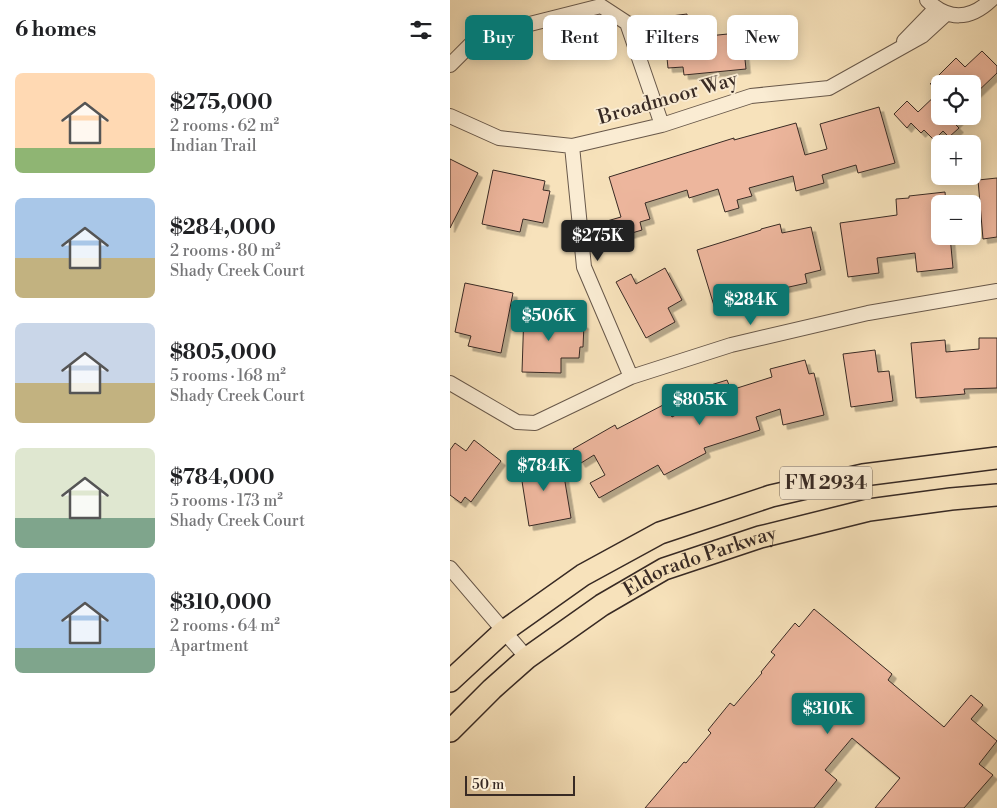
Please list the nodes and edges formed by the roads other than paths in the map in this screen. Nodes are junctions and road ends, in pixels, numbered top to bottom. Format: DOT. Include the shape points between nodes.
graph roads {
  1 [pos="992,0"];
  2 [pos="997,5"];
  3 [pos="936,8"];
  4 [pos="450,65"];
  5 [pos="450,116"];
  6 [pos="662,125"];
  7 [pos="572,146"];
  8 [pos="997,291"];
  9 [pos="631,377"];
  10 [pos="450,383"];
  11 [pos="997,458"];
  12 [pos="997,495"];
  13 [pos="450,568"];
  14 [pos="504,631"];
  15 [pos="527,658"];
  16 [pos="450,681"];
  17 [pos="450,731"];
  1 -- 2 [label="street"];
  1 -- 3 [label="street" via="971,14 959,16"];
  3 -- 6 [label="street, Broadmoor Way" via="893,53 829,88 751,96"];
  4 -- 6 [label="street" via="478,37 600,6 627,24"];
  5 -- 7 [label="street, Broadmoor Way" via="499,138"];
  6 -- 7 [label="street, Broadmoor Way"];
  7 -- 9 [label="street" via="584,267"];
  8 -- 9 [label="street" via="868,313 731,345"];
  9 -- 10 [label="street" via="535,423 517,422"];
  11 -- 14 [label="main road, Eldorado Parkway / FM 2934" via="863,475 771,496 660,533 582,575"];
  12 -- 15 [label="main road, Eldorado Parkway / FM 2934" via="869,510 760,537 664,569 602,605"];
  13 -- 14 [label="street"];
  14 -- 15 [label="street"];
  14 -- 16 [label="main road, Eldorado Parkway / FM 2934"];
  15 -- 17 [label="main road, Eldorado Parkway / FM 2934"];
}
